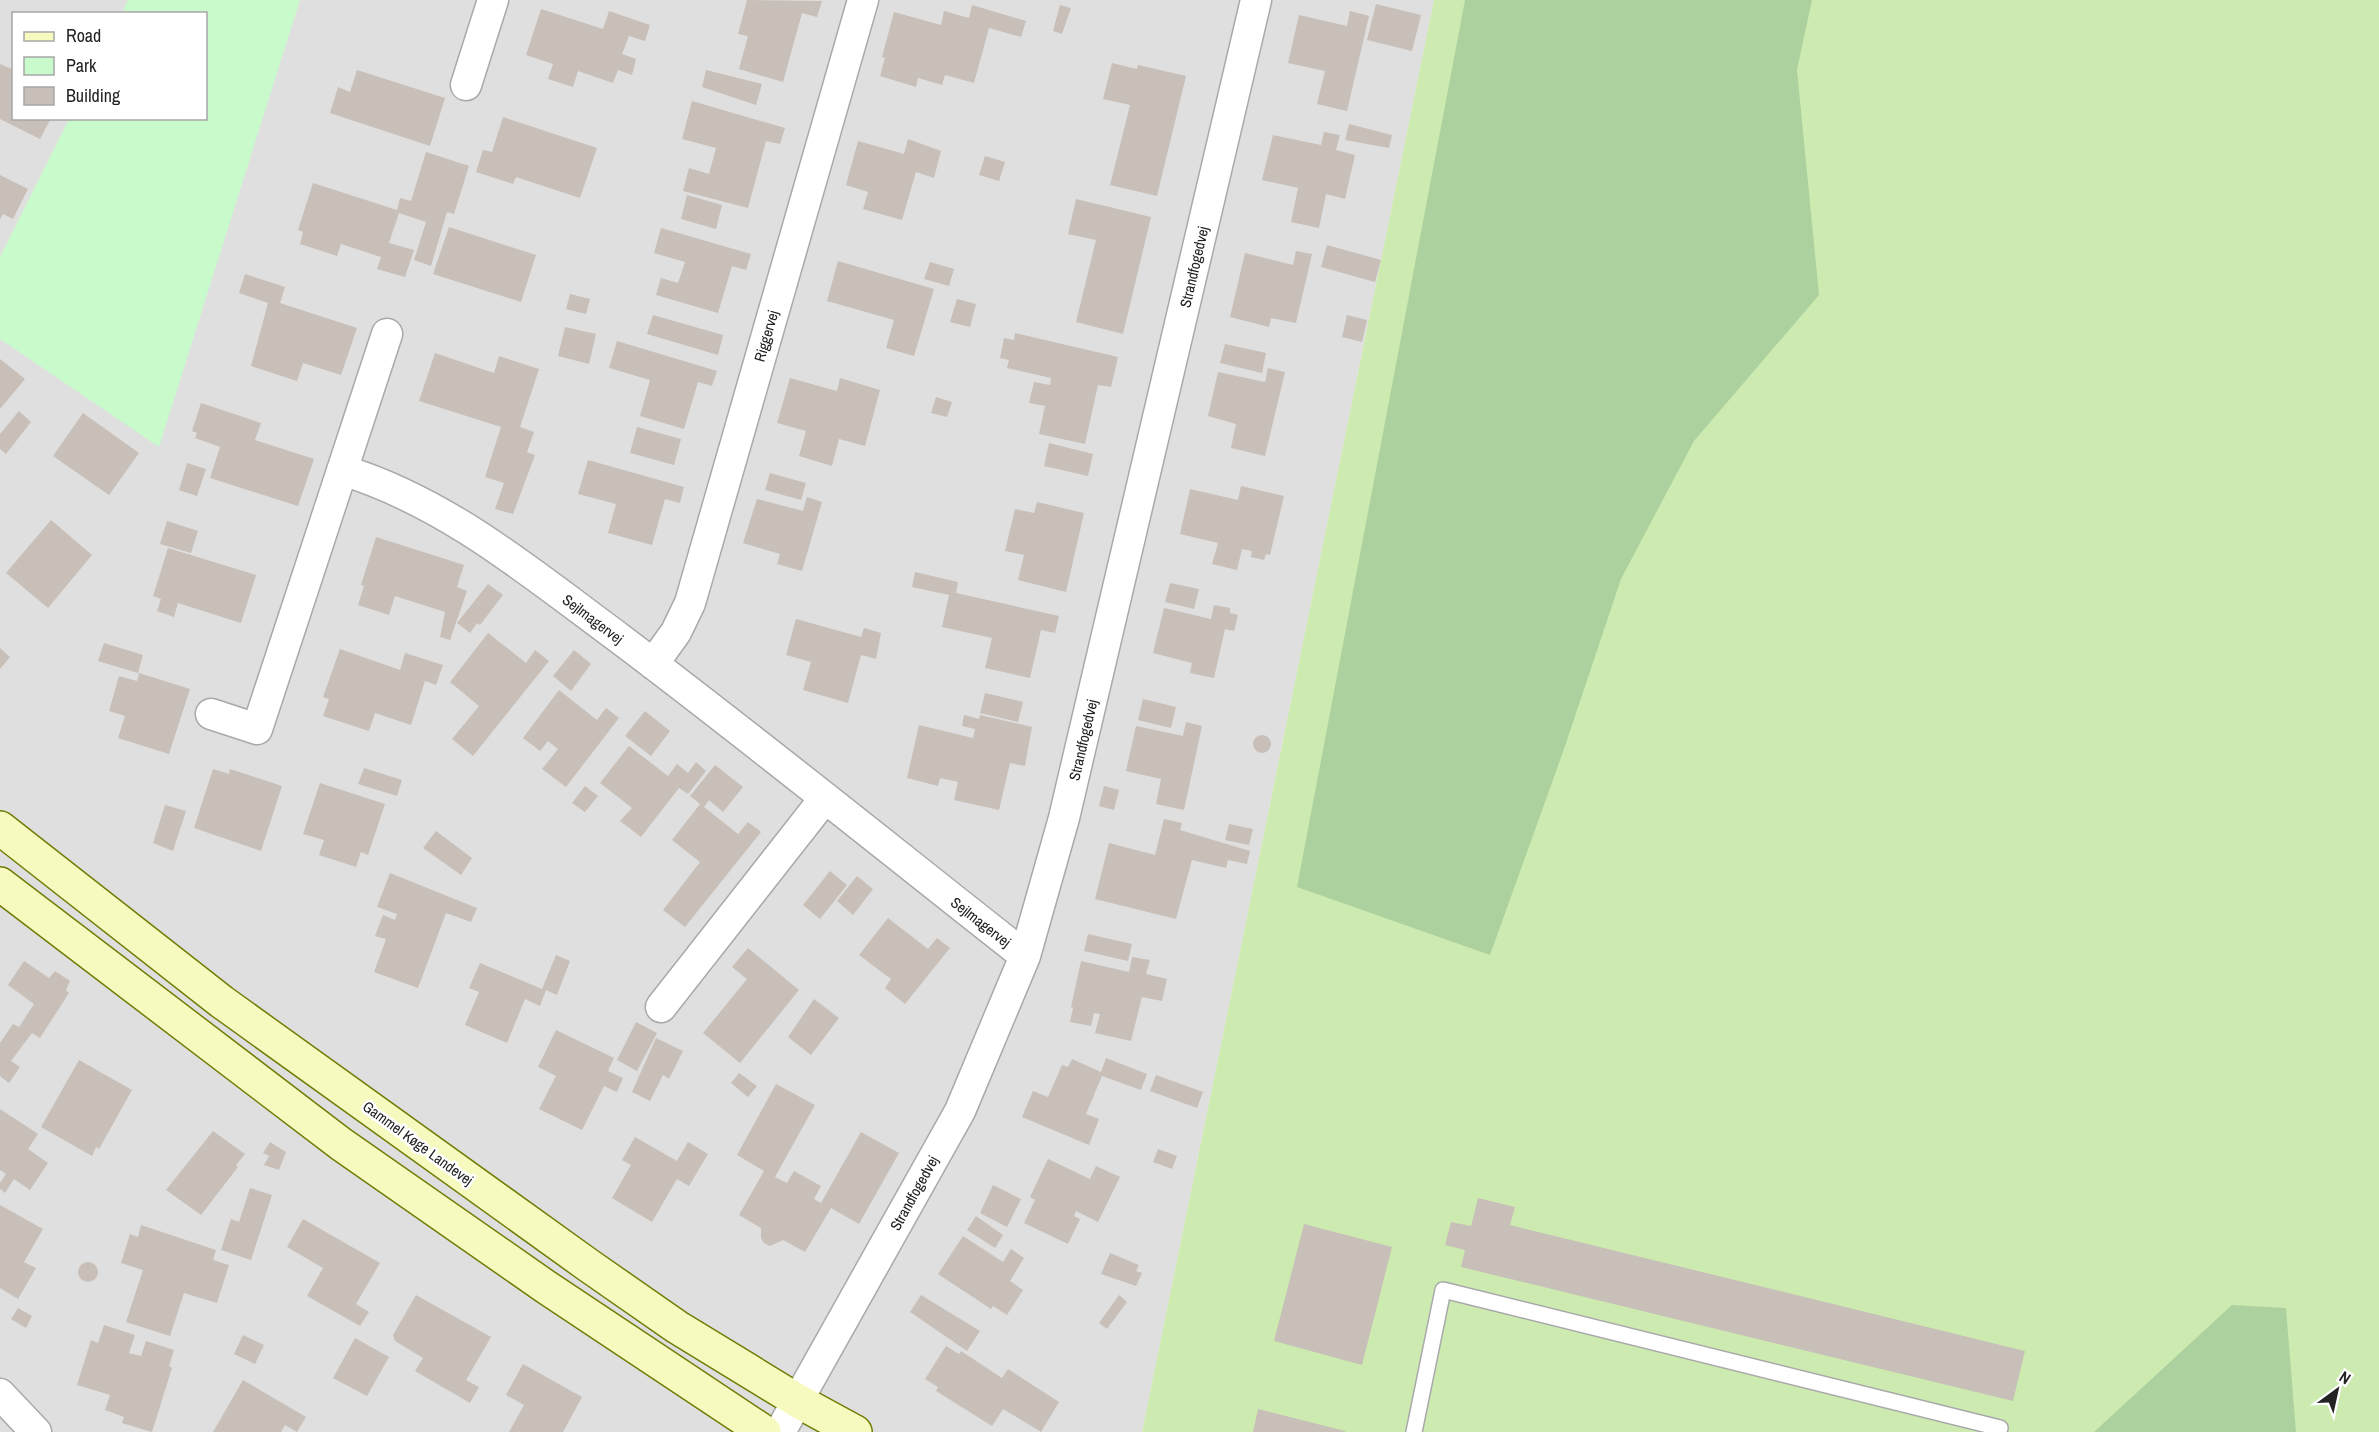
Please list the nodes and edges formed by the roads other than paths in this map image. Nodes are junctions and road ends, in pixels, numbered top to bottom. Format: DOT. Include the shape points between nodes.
graph roads {
  1 [pos="493,0"];
  2 [pos="862,0"];
  3 [pos="1256,0"];
  4 [pos="466,85"];
  5 [pos="387,334"];
  6 [pos="342,470"];
  7 [pos="653,664"];
  8 [pos="211,714"];
  9 [pos="825,798"];
  10 [pos="0,828"];
  11 [pos="0,884"];
  12 [pos="1025,956"];
  13 [pos="661,1007"];
  14 [pos="0,1394"];
  15 [pos="798,1401"];
  16 [pos="2000,1428"];
  17 [pos="36,1432"];
  18 [pos="764,1432"];
  19 [pos="780,1432"];
  20 [pos="855,1432"];
  21 [pos="1414,1432"];
  1 -- 4 [label="street"];
  2 -- 7 [label="street, Riggervej" via="690,603 676,632"];
  3 -- 12 [label="street, Strandfogedvej" via="1064,818"];
  5 -- 6 [label="street"];
  6 -- 7 [label="street, Sejlmagervej" via="374,480 482,537"];
  6 -- 8 [label="street" via="257,729"];
  7 -- 9 [label="street, Sejlmagervej"];
  9 -- 12 [label="street, Sejlmagervej"];
  9 -- 13 [label="street"];
  10 -- 15 [label="main road, Gammel Køge Landevej" via="222,1002 519,1216 677,1326"];
  11 -- 18 [label="main road" via="341,1144"];
  12 -- 15 [label="street, Strandfogedvej" via="960,1111"];
  14 -- 17 [label="street"];
  15 -- 19 [label="street, Strandfogedvej"];
  15 -- 20 [label="main road, Gammel Køge Landevej"];
  16 -- 21 [label="lane" via="1443,1290"];
}
